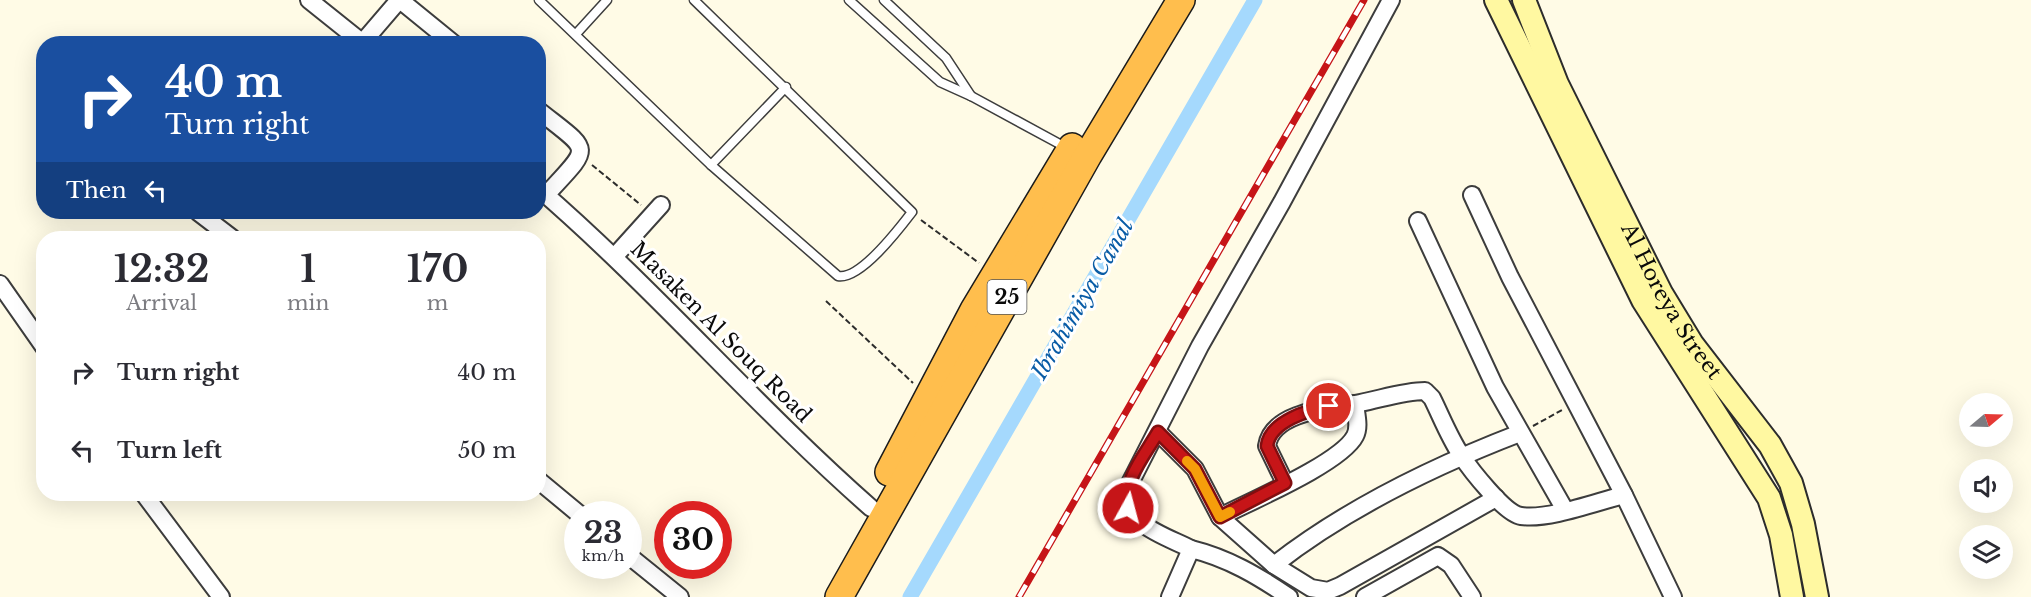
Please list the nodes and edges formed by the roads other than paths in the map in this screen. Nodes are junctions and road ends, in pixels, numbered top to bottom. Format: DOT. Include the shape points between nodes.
graph roads {
  1 [pos="309,0"];
  2 [pos="399,0"];
  3 [pos="539,0"];
  4 [pos="607,0"];
  5 [pos="694,0"];
  6 [pos="849,0"];
  7 [pos="884,0"];
  8 [pos="1161,0"];
  9 [pos="1181,0"];
  10 [pos="1391,0"];
  11 [pos="1496,0"];
  12 [pos="1524,0"];
  13 [pos="576,34"];
  14 [pos="355,36"];
  15 [pos="370,36"];
  16 [pos="444,36"];
  17 [pos="786,87"];
  18 [pos="971,96"];
  19 [pos="546,116"];
  20 [pos="1070,150"];
  21 [pos="711,165"];
  22 [pos="546,187"];
  23 [pos="546,195"];
  24 [pos="1472,195"];
  25 [pos="657,209"];
  26 [pos="207,219"];
  27 [pos="1418,221"];
  28 [pos="223,231"];
  29 [pos="615,256"];
  30 [pos="0,284"];
  31 [pos="36,336"];
  32 [pos="1736,400"];
  33 [pos="1354,404"];
  34 [pos="1717,415"];
  35 [pos="1158,432"];
  36 [pos="1520,433"];
  37 [pos="1461,455"];
  38 [pos="1285,483"];
  39 [pos="546,487"];
  40 [pos="1624,495"];
  41 [pos="1496,498"];
  42 [pos="149,501"];
  43 [pos="564,502"];
  44 [pos="871,508"];
  45 [pos="1565,510"];
  46 [pos="1220,517"];
  47 [pos="1191,549"];
  48 [pos="1274,565"];
  49 [pos="642,566"];
  50 [pos="220,597"];
  51 [pos="680,597"];
  52 [pos="824,597"];
  53 [pos="839,597"];
  54 [pos="1170,597"];
  55 [pos="1289,597"];
  56 [pos="1366,597"];
  57 [pos="1472,597"];
  58 [pos="1673,597"];
  59 [pos="1792,597"];
  60 [pos="1816,597"];
  1 -- 14 [label="street"];
  2 -- 15 [label="street"];
  2 -- 16 [label="street"];
  3 -- 13 [label="lane"];
  4 -- 13 [label="lane"];
  5 -- 17 [label="lane"];
  6 -- 18 [label="lane" via="924,70 953,90"];
  7 -- 18 [label="lane" via="946,58"];
  8 -- 20 [label="highway, 25"];
  9 -- 53 [label="highway, 25" via="1088,154"];
  10 -- 35 [label="street" via="1200,346"];
  11 -- 34 [label="main road, Al Horeya Street" via="1643,300"];
  12 -- 32 [label="main road, Al Horeya Street" via="1557,84 1661,293 1692,344"];
  13 -- 21 [label="lane"];
  17 -- 21 [label="lane"];
  17 -- 21 [label="lane" via="912,213 886,243 855,273 840,277"];
  18 -- 20 [label="lane"];
  19 -- 22 [label="street" via="578,142 581,155"];
  20 -- 44 [label="highway, 25" via="927,396"];
  23 -- 29 [label="street, Masaken Al Souq Road"];
  24 -- 40 [label="street"];
  25 -- 29 [label="street"];
  26 -- 28 [label="street"];
  27 -- 36 [label="street" via="1481,359"];
  29 -- 44 [label="street, Masaken Al Souq Road" via="794,439"];
  30 -- 31 [label="street"];
  32 -- 34 [label="main road"];
  32 -- 60 [label="main road, Al Horeya Street" via="1770,445 1791,483"];
  33 -- 37 [label="street" via="1425,391"];
  33 -- 38 [label="street" via="1357,434 1346,449"];
  33 -- 38 [label="street" via="1305,413 1270,436 1267,446"];
  34 -- 59 [label="main road, Al Horeya Street" via="1769,498 1781,535"];
  35 -- 46 [label="street" via="1195,469"];
  35 -- 47 [label="street" via="1129,483 1128,508 1143,524"];
  36 -- 37 [label="street"];
  36 -- 45 [label="street"];
  37 -- 41 [label="street"];
  37 -- 48 [label="street" via="1334,524"];
  38 -- 46 [label="street"];
  39 -- 43 [label="street"];
  40 -- 45 [label="street"];
  40 -- 58 [label="street"];
  41 -- 45 [label="street" via="1518,516"];
  41 -- 48 [label="street" via="1328,591 1311,588"];
  42 -- 50 [label="street"];
  44 -- 52 [label="highway, 25"];
  46 -- 48 [label="street"];
  47 -- 54 [label="street"];
  47 -- 55 [label="street" via="1253,573"];
  49 -- 51 [label="street"];
  56 -- 57 [label="street" via="1438,556 1451,565"];
}
